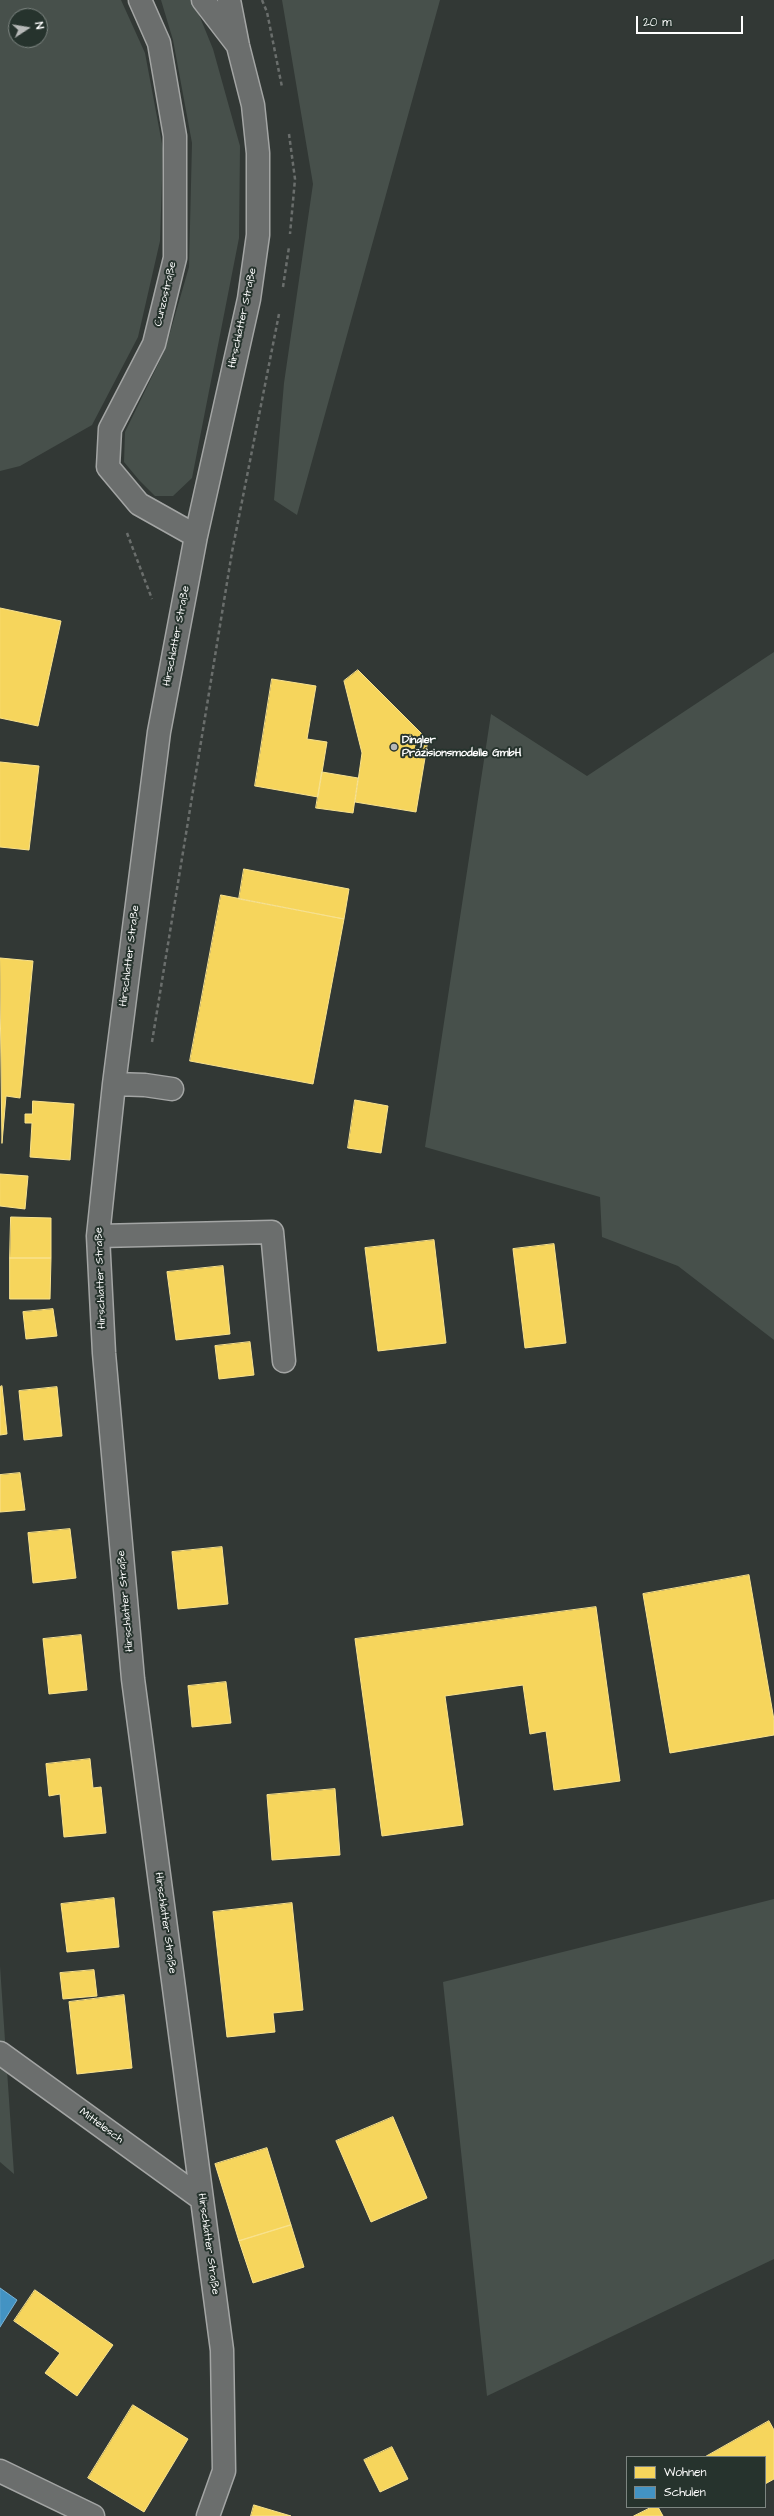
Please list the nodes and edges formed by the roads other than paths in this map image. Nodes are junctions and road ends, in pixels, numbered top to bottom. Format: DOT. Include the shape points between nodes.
graph roads {
  1 [pos="140,0"];
  2 [pos="203,0"];
  3 [pos="229,0"];
  4 [pos="238,46"];
  5 [pos="196,536"];
  6 [pos="114,1084"];
  7 [pos="172,1089"];
  8 [pos="98,1236"];
  9 [pos="284,1361"];
  10 [pos="0,2052"];
  11 [pos="202,2199"];
  12 [pos="0,2472"];
  13 [pos="93,2516"];
  14 [pos="208,2516"];
  1 -- 5 [label="street, Cunzostraße" via="159,43 175,136 175,258 154,344 110,429 108,467 139,504"];
  2 -- 4 [label="street, Hirschlatter Straße"];
  3 -- 4 [label="street, Hirschlatter Straße"];
  4 -- 5 [label="street, Hirschlatter Straße" via="253,106 258,153 258,235 249,299"];
  5 -- 6 [label="street, Hirschlatter Straße" via="159,732"];
  6 -- 7 [label="street"];
  6 -- 8 [label="street, Hirschlatter Straße"];
  8 -- 9 [label="street" via="272,1232"];
  8 -- 11 [label="street, Hirschlatter Straße" via="104,1353 133,1678"];
  10 -- 11 [label="street, Mittelesch"];
  11 -- 14 [label="street, Hirschlatter Straße" via="222,2350 224,2471"];
  12 -- 13 [label="street"];
}
